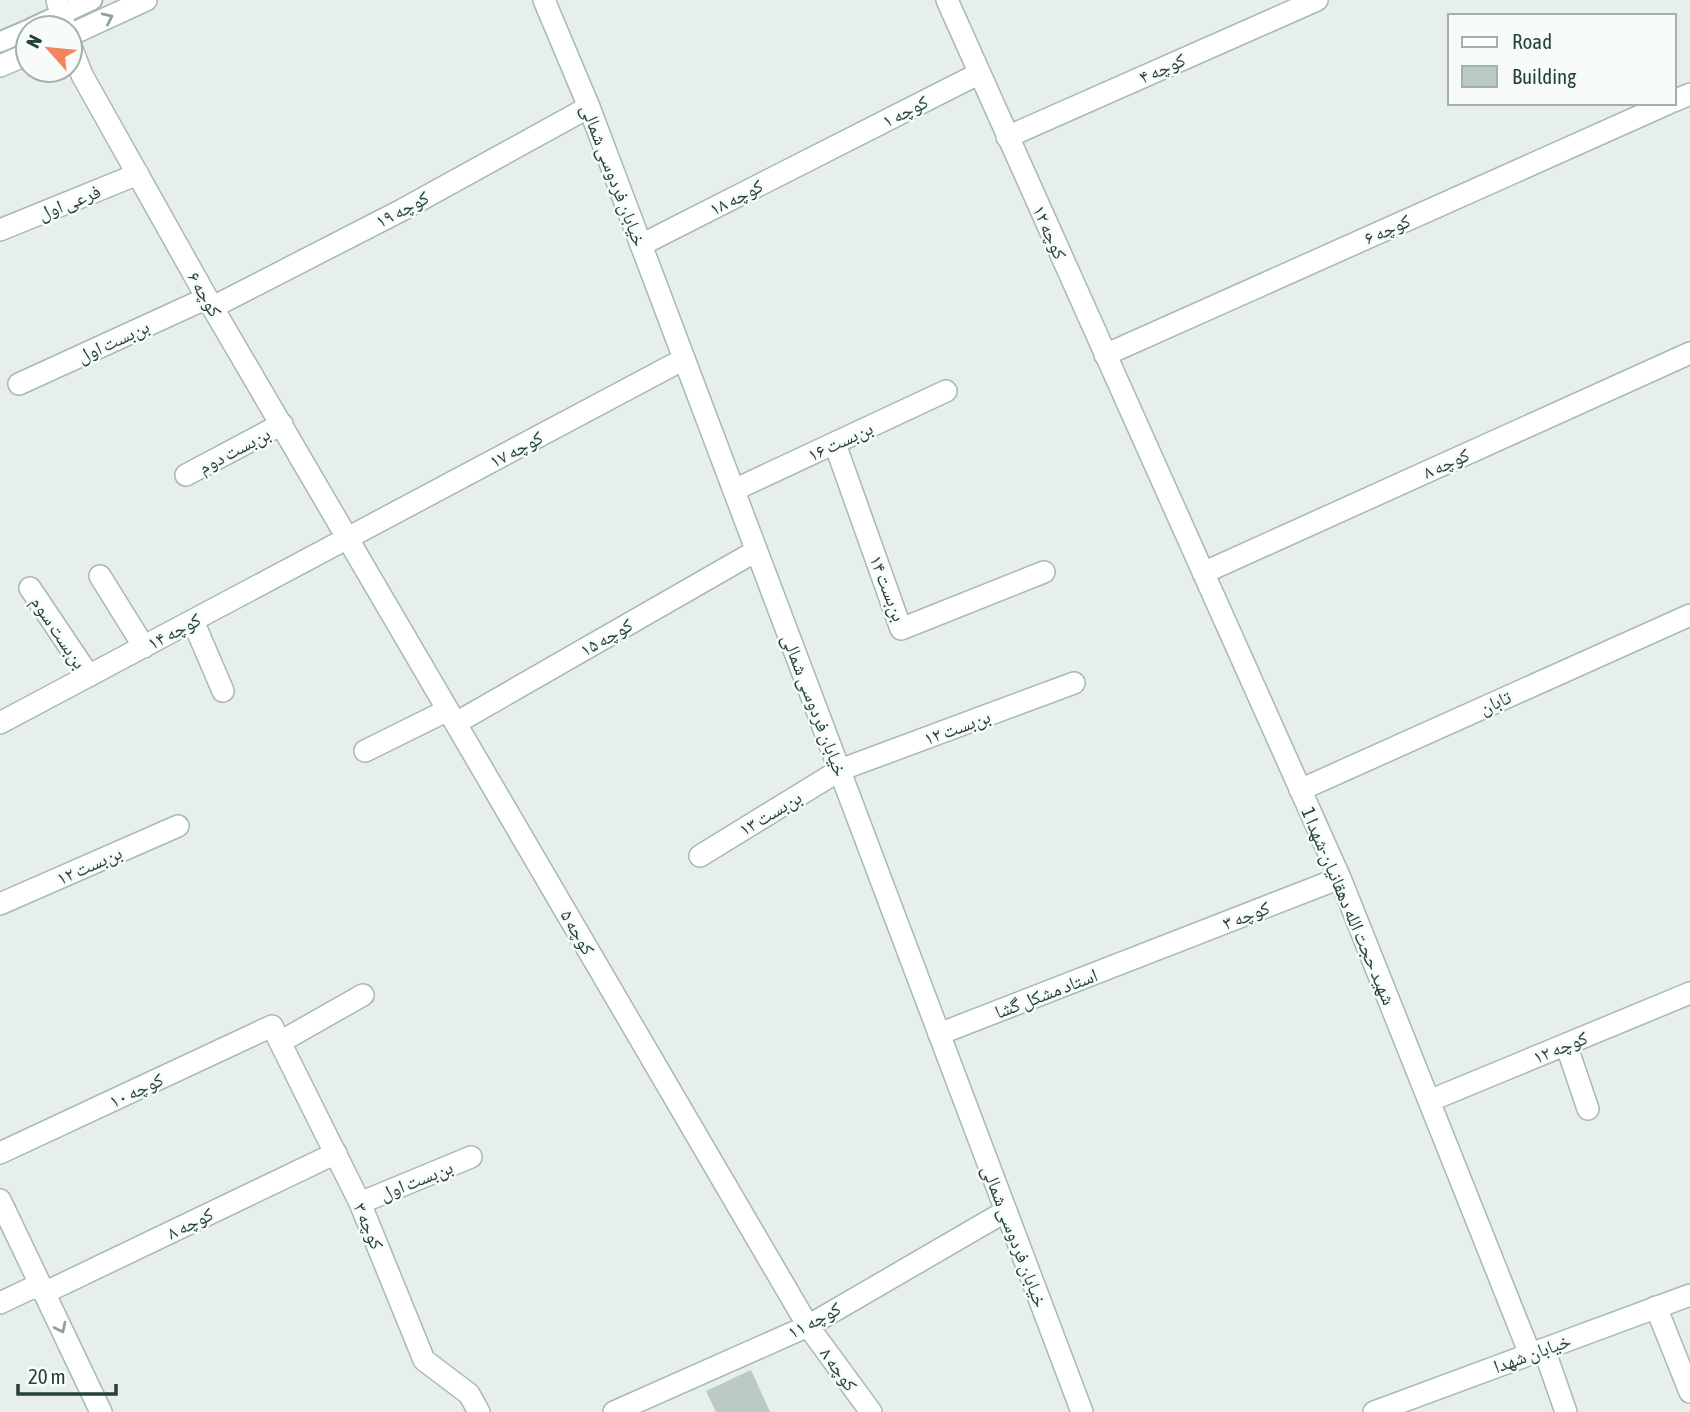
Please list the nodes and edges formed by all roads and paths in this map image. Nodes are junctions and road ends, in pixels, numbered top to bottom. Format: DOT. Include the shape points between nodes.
graph roads {
  1 [pos="92,0"];
  2 [pos="146,0"];
  3 [pos="544,0"];
  4 [pos="947,0"];
  5 [pos="1317,0"];
  6 [pos="62,14"];
  7 [pos="84,29"];
  8 [pos="978,74"];
  9 [pos="84,79"];
  10 [pos="1665,105"];
  11 [pos="589,107"];
  12 [pos="1007,137"];
  13 [pos="832,149"];
  14 [pos="138,174"];
  15 [pos="0,230"];
  16 [pos="641,245"];
  17 [pos="210,302"];
  18 [pos="1690,353"];
  19 [pos="1105,355"];
  20 [pos="684,359"];
  21 [pos="19,384"];
  22 [pos="946,391"];
  23 [pos="282,424"];
  24 [pos="835,444"];
  25 [pos="1154,463"];
  26 [pos="186,475"];
  27 [pos="734,490"];
  28 [pos="348,539"];
  29 [pos="757,551"];
  30 [pos="1044,572"];
  31 [pos="1203,573"];
  32 [pos="100,576"];
  33 [pos="30,588"];
  34 [pos="1690,615"];
  35 [pos="193,621"];
  36 [pos="144,647"];
  37 [pos="89,676"];
  38 [pos="1073,683"];
  39 [pos="223,691"];
  40 [pos="452,717"];
  41 [pos="0,723"];
  42 [pos="365,751"];
  43 [pos="840,770"];
  44 [pos="1300,790"];
  45 [pos="178,826"];
  46 [pos="700,856"];
  47 [pos="1340,878"];
  48 [pos="0,904"];
  49 [pos="1152,951"];
  50 [pos="1690,993"];
  51 [pos="363,995"];
  52 [pos="276,1034"];
  53 [pos="939,1034"];
  54 [pos="1566,1044"];
  55 [pos="1429,1101"];
  56 [pos="1588,1109"];
  57 [pos="0,1153"];
  58 [pos="336,1153"];
  59 [pos="471,1157"];
  60 [pos="0,1200"];
  61 [pos="360,1203"];
  62 [pos="1006,1211"];
  63 [pos="42,1289"];
  64 [pos="1690,1295"];
  65 [pos="0,1303"];
  66 [pos="1656,1307"];
  67 [pos="808,1326"];
  68 [pos="1537,1352"];
  69 [pos="1690,1392"];
  70 [pos="1382,1411"];
  71 [pos="101,1412"];
  72 [pos="479,1412"];
  73 [pos="614,1412"];
  74 [pos="871,1412"];
  75 [pos="1082,1412"];
  76 [pos="1566,1412"];
  1 -- 6 [label="lane"];
  7 -- 2 [label="street, one-way"];
  3 -- 11 [label="street, خیابان فردوسی شمالی"];
  4 -- 8 [label="street, کوچه ۱۲"];
  5 -- 12 [label="street, کوچه ۴"];
  8 -- 12 [label="street, کوچه ۱۲"];
  8 -- 13 [label="street, کوچه ۱"];
  9 -- 14 [label="street, کوچه ۶"];
  10 -- 19 [label="street, کوچه ۶"];
  11 -- 16 [label="street, خیابان فردوسی شمالی"];
  11 -- 17 [label="street, کوچه ۱۹" via="402,210"];
  12 -- 19 [label="street, کوچه ۱۲"];
  13 -- 16 [label="street, کوچه ۱۸"];
  14 -- 15 [label="street, فرعی اول"];
  14 -- 17 [label="street, کوچه ۶"];
  16 -- 20 [label="street, خیابان فردوسی شمالی"];
  17 -- 21 [label="street, بن‌بست اول"];
  17 -- 23 [label="street, کوچه ۶"];
  18 -- 31 [label="street, کوچه ۸"];
  19 -- 25 [label="street, کوچه ۱۲"];
  20 -- 27 [label="street, خیابان فردوسی شمالی"];
  20 -- 28 [label="street, کوچه ۱۷"];
  22 -- 24 [label="street, بن‌بست ۱۶"];
  23 -- 26 [label="street, بن‌بست دوم"];
  23 -- 28 [label="street, کوچه ۶"];
  24 -- 27 [label="street, بن‌بست ۱۶"];
  24 -- 30 [label="street, بن‌بست ۱۴" via="901,629"];
  25 -- 31 [label="street, شهید حجت الله دهقانیان-شهدا 1"];
  27 -- 29 [label="street, خیابان فردوسی شمالی"];
  28 -- 35 [label="street, کوچه ۱۴"];
  28 -- 40 [label="street, کوچه ۵"];
  29 -- 40 [label="street, کوچه ۱۵"];
  29 -- 43 [label="street, خیابان فردوسی شمالی"];
  31 -- 44 [label="street, شهید حجت الله دهقانیان-شهدا 1"];
  32 -- 36 [label="street"];
  33 -- 37 [label="street, بن‌بست سوم"];
  34 -- 44 [label="street, تابان"];
  35 -- 36 [label="street, کوچه ۱۴"];
  35 -- 39 [label="street"];
  36 -- 37 [label="street, کوچه ۱۴"];
  37 -- 41 [label="street, کوچه ۱۴"];
  38 -- 43 [label="street, بن‌بست ۱۲"];
  40 -- 42 [label="street"];
  40 -- 67 [label="street, کوچه ۵"];
  43 -- 46 [label="street, بن‌بست ۱۳"];
  43 -- 53 [label="street, خیابان فردوسی شمالی"];
  44 -- 47 [label="street, شهید حجت الله دهقانیان-شهدا 1"];
  45 -- 48 [label="street, بن‌بست ۱۲"];
  47 -- 49 [label="street, کوچه ۳"];
  47 -- 55 [label="street, شهید حجت الله دهقانیان-شهدا 1"];
  49 -- 53 [label="street, استاد مشکل گشا"];
  50 -- 54 [label="street, کوچه ۱۲"];
  51 -- 52 [label="street"];
  52 -- 57 [label="street, کوچه ۱۰"];
  52 -- 58 [label="street, کوچه ۳"];
  53 -- 62 [label="street, خیابان فردوسی شمالی"];
  54 -- 55 [label="street, کوچه ۱۲"];
  54 -- 56 [label="street"];
  55 -- 68 [label="street, شهید حجت الله دهقانیان-شهدا 1"];
  58 -- 61 [label="street, کوچه ۳"];
  58 -- 63 [label="street, کوچه ۸"];
  59 -- 61 [label="street, بن‌بست اول"];
  60 -- 63 [label="street"];
  61 -- 72 [label="street, کوچه ۳" via="424,1360 469,1394"];
  62 -- 67 [label="street, کوچه ۱۱"];
  62 -- 75 [label="street, خیابان فردوسی شمالی"];
  63 -- 65 [label="street"];
  63 -- 71 [label="street, one-way"];
  64 -- 66 [label="street, خیابان شهدا"];
  66 -- 68 [label="street, خیابان شهدا"];
  66 -- 69 [label="street"];
  67 -- 73 [label="street, کوچه ۱۱"];
  67 -- 74 [label="street, کوچه ۸"];
  68 -- 70 [label="street, خیابان شهدا"];
  68 -- 76 [label="street"];
}
